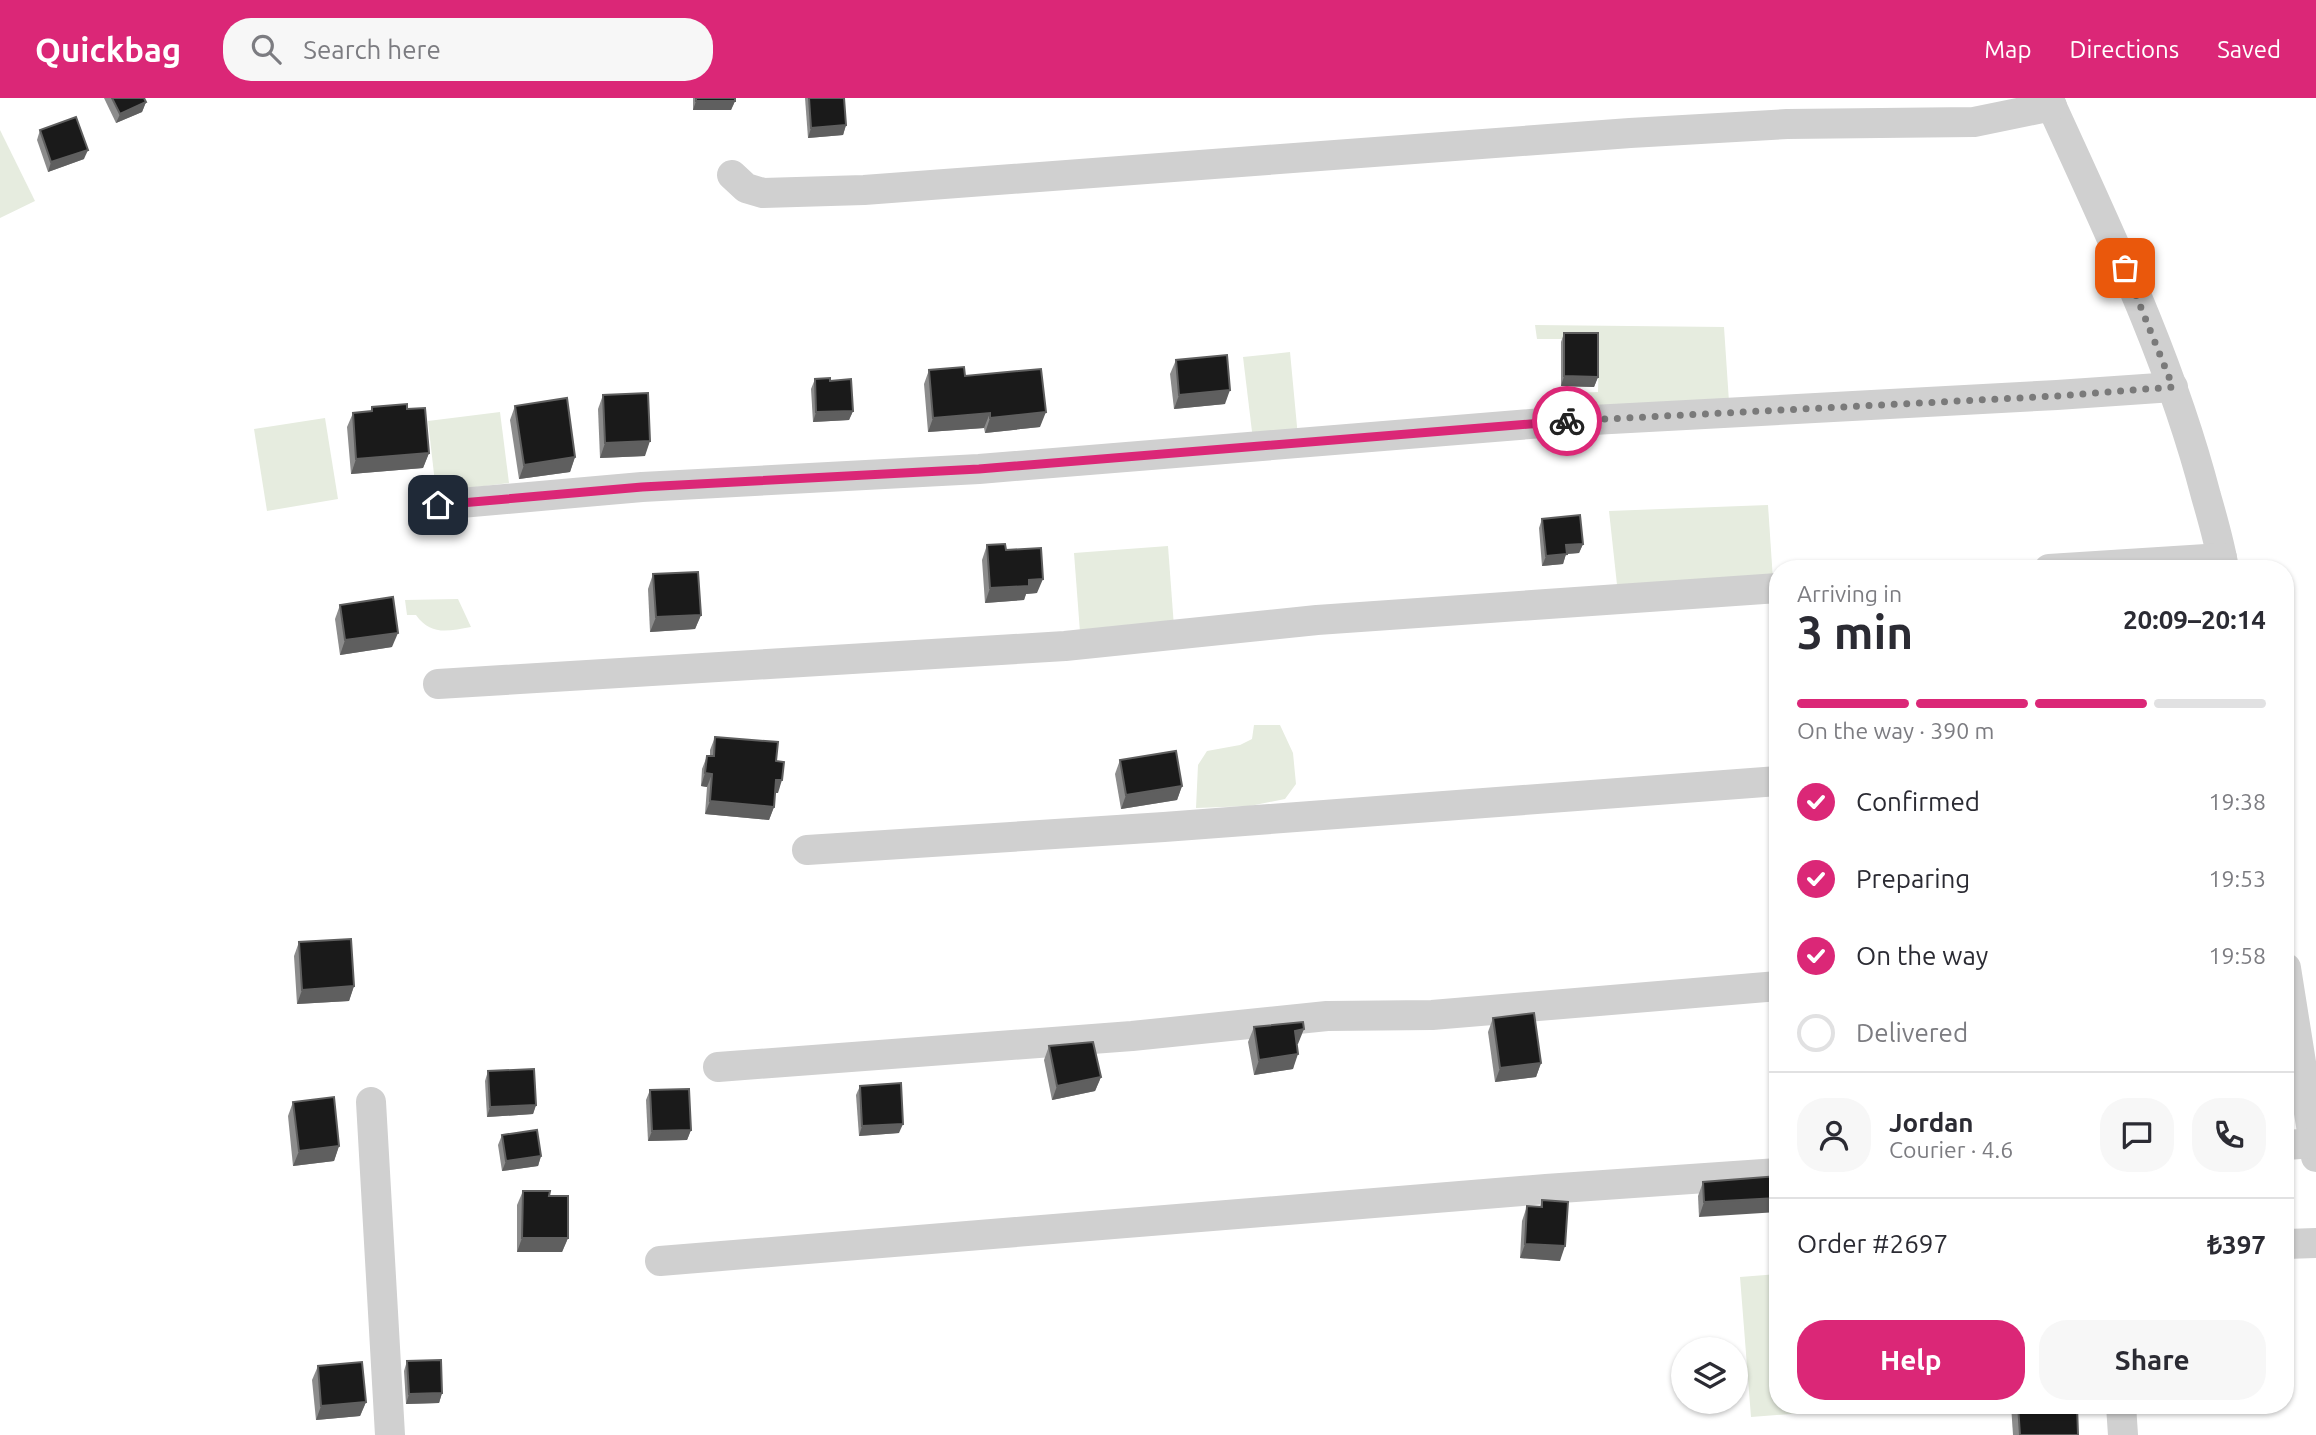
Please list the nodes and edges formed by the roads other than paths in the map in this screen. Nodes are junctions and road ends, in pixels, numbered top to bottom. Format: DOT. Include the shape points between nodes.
graph roads {
  1 [pos="2050,102"];
  2 [pos="732,175"];
  3 [pos="2173,387"];
  4 [pos="438,505"];
  5 [pos="2222,560"];
  6 [pos="1769,590"];
  7 [pos="438,684"];
  8 [pos="1769,782"];
  9 [pos="807,850"];
  10 [pos="1769,987"];
  11 [pos="2294,1044"];
  12 [pos="718,1067"];
  13 [pos="371,1102"];
  14 [pos="2305,1148"];
  15 [pos="1769,1174"];
  16 [pos="2316,1243"];
  17 [pos="2294,1244"];
  18 [pos="660,1261"];
  19 [pos="2122,1414"];
  20 [pos="390,1435"];
  21 [pos="2123,1435"];
  1 -- 2 [label="street" via="1974,122 1787,124 1630,133 864,190 763,192 746,188"];
  1 -- 3 [label="street" via="2136,291"];
  3 -- 4 [label="street" via="1555,422 979,469 642,487"];
  3 -- 5 [label="street"];
  6 -- 7 [label="street" via="1317,620 1065,646"];
  8 -- 9 [label="street"];
  10 -- 12 [label="street" via="1432,1015 1327,1016 1132,1036"];
  11 -- 14 [label="street"];
  13 -- 20 [label="street"];
  15 -- 18 [label="street"];
  16 -- 17 [label="street"];
  19 -- 21 [label="street"];
}
